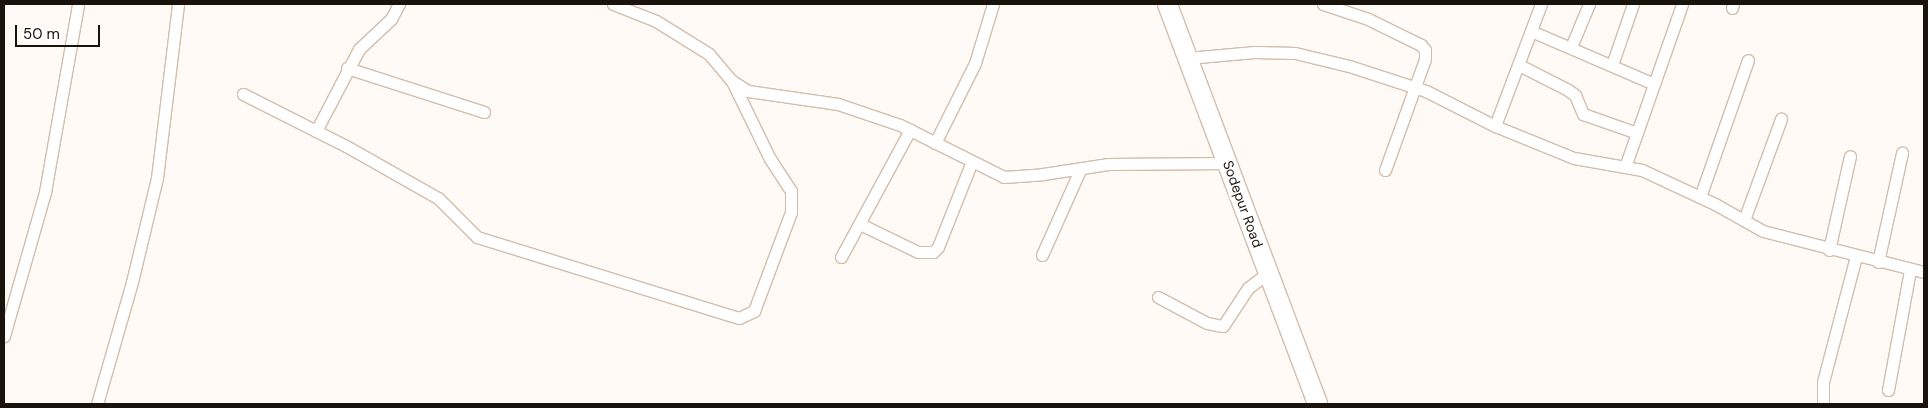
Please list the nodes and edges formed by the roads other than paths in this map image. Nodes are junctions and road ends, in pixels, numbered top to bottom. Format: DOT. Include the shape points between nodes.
graph roads {
  1 [pos="78,4"];
  2 [pos="178,4"];
  3 [pos="399,4"];
  4 [pos="613,4"];
  5 [pos="993,4"];
  6 [pos="1167,4"];
  7 [pos="1323,4"];
  8 [pos="1541,4"];
  9 [pos="1589,4"];
  10 [pos="1633,4"];
  11 [pos="1682,4"];
  12 [pos="1531,32"];
  13 [pos="1571,47"];
  14 [pos="1187,58"];
  15 [pos="1748,60"];
  16 [pos="1612,65"];
  17 [pos="1519,66"];
  18 [pos="347,68"];
  19 [pos="732,81"];
  20 [pos="1654,84"];
  21 [pos="1414,88"];
  22 [pos="243,94"];
  23 [pos="484,112"];
  24 [pos="1781,119"];
  25 [pos="1495,126"];
  26 [pos="910,130"];
  27 [pos="316,131"];
  28 [pos="1637,133"];
  29 [pos="935,143"];
  30 [pos="1902,153"];
  31 [pos="1850,156"];
  32 [pos="972,161"];
  33 [pos="1228,162"];
  34 [pos="1624,167"];
  35 [pos="1081,168"];
  36 [pos="1385,170"];
  37 [pos="1700,197"];
  38 [pos="1744,220"];
  39 [pos="860,224"];
  40 [pos="1829,250"];
  41 [pos="1042,254"];
  42 [pos="1856,256"];
  43 [pos="841,257"];
  44 [pos="1878,262"];
  45 [pos="1910,270"];
  46 [pos="1924,272"];
  47 [pos="1268,273"];
  48 [pos="1158,297"];
  49 [pos="4,336"];
  50 [pos="1888,390"];
  51 [pos="97,404"];
  52 [pos="1317,404"];
  53 [pos="1823,404"];
  1 -- 49 [label="street" via="45,192"];
  2 -- 51 [label="street" via="157,178 132,282"];
  3 -- 18 [label="street" via="391,19 359,49"];
  4 -- 19 [label="street" via="656,22 709,54"];
  5 -- 29 [label="street" via="975,63"];
  6 -- 14 [label="main road, Sodepur Road"];
  7 -- 21 [label="street" via="1368,19 1421,45 1425,59"];
  8 -- 12 [label="street"];
  9 -- 13 [label="street"];
  10 -- 16 [label="street"];
  11 -- 20 [label="street"];
  12 -- 13 [label="street"];
  12 -- 17 [label="street"];
  13 -- 16 [label="street"];
  14 -- 21 [label="street" via="1256,52 1295,53"];
  14 -- 33 [label="main road, Sodepur Road"];
  15 -- 37 [label="street"];
  16 -- 20 [label="street"];
  17 -- 25 [label="street"];
  17 -- 28 [label="street" via="1568,90 1583,114"];
  18 -- 23 [label="street"];
  18 -- 27 [label="street"];
  19 -- 26 [label="street" via="748,91 838,104"];
  19 -- 27 [label="street" via="770,159 791,190 791,212 754,311 739,318 477,237 468,232 438,198"];
  20 -- 28 [label="street"];
  21 -- 25 [label="street"];
  21 -- 36 [label="street"];
  22 -- 27 [label="street"];
  24 -- 38 [label="street"];
  25 -- 34 [label="street" via="1574,158"];
  26 -- 29 [label="street"];
  26 -- 39 [label="street"];
  28 -- 34 [label="street"];
  29 -- 32 [label="street"];
  30 -- 44 [label="street"];
  31 -- 40 [label="street"];
  32 -- 35 [label="street" via="1004,177"];
  32 -- 39 [label="street" via="938,247 933,252 918,252"];
  33 -- 35 [label="street" via="1108,164"];
  33 -- 47 [label="main road, Sodepur Road"];
  34 -- 37 [label="street" via="1642,170"];
  35 -- 41 [label="street"];
  37 -- 38 [label="street"];
  38 -- 40 [label="street" via="1763,231"];
  39 -- 43 [label="street"];
  40 -- 42 [label="street"];
  42 -- 44 [label="street"];
  42 -- 53 [label="street" via="1824,382"];
  44 -- 45 [label="street"];
  45 -- 46 [label="street"];
  45 -- 50 [label="street"];
  47 -- 48 [label="street" via="1248,288 1223,326 1207,323"];
  47 -- 52 [label="main road, Sodepur Road"];
}
